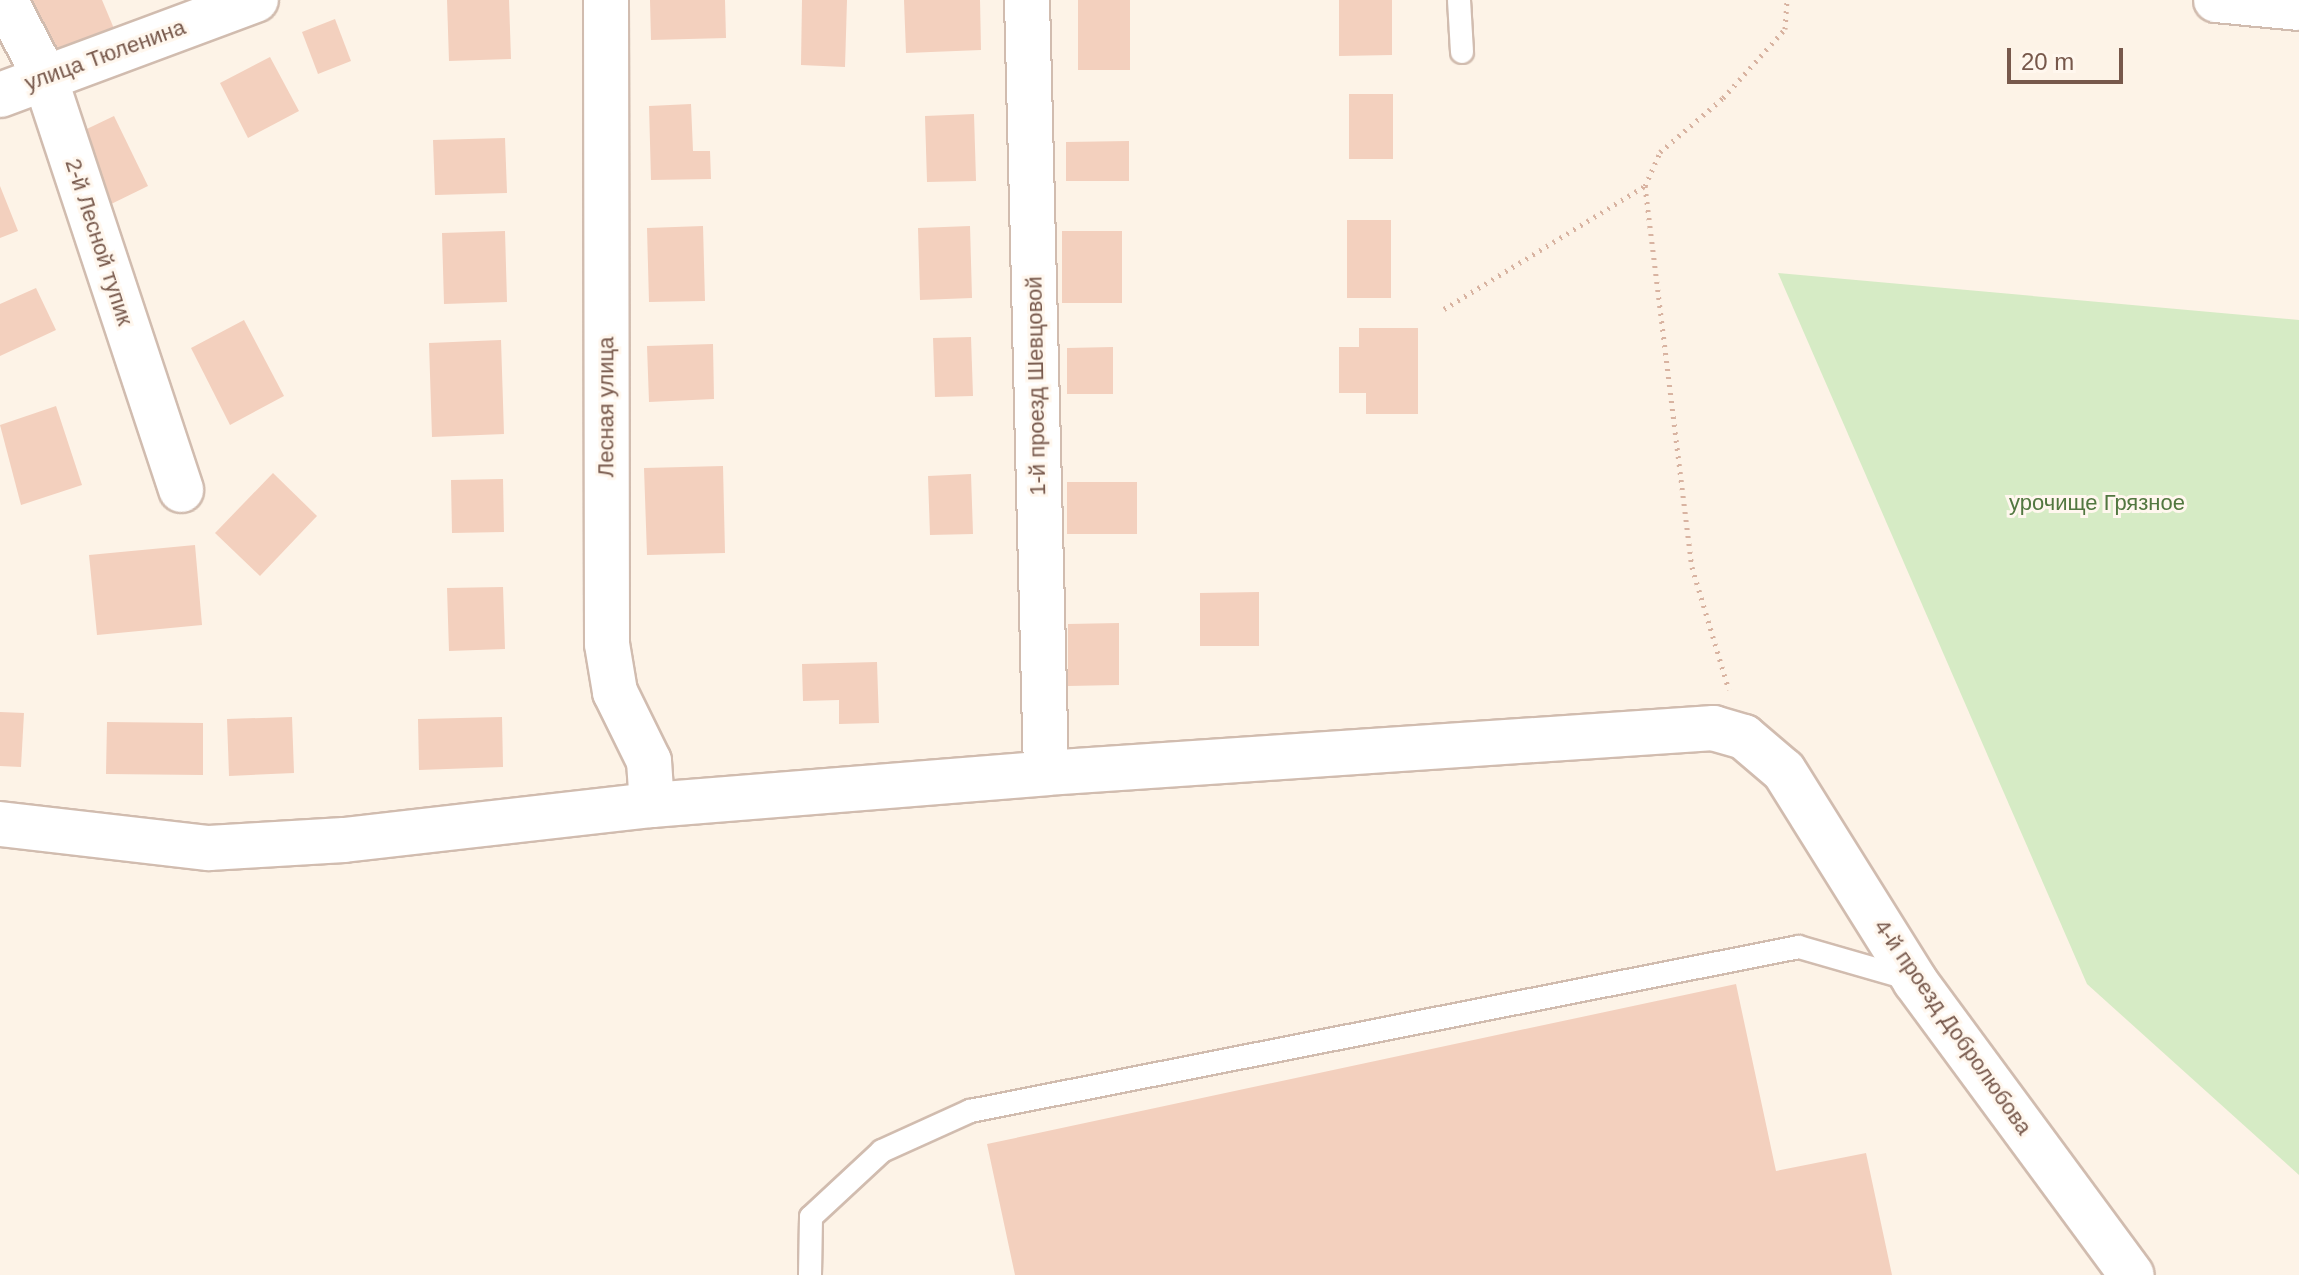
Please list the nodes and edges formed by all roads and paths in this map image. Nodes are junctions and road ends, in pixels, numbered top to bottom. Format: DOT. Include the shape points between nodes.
graph roads {
  1 [pos="5,0"];
  2 [pos="256,0"];
  3 [pos="606,0"];
  4 [pos="1027,0"];
  5 [pos="1459,0"];
  6 [pos="1787,0"];
  7 [pos="2216,0"];
  8 [pos="2282,5"];
  9 [pos="1462,52"];
  10 [pos="44,75"];
  11 [pos="0,95"];
  12 [pos="1645,186"];
  13 [pos="1444,309"];
  14 [pos="181,490"];
  15 [pos="1744,737"];
  16 [pos="1046,773"];
  17 [pos="652,805"];
  18 [pos="0,824"];
  19 [pos="1915,981"];
  20 [pos="810,1275"];
  21 [pos="2132,1275"];
  1 -- 10 [label="street, 2-й Лесной тупик"];
  2 -- 10 [label="street, улица Тюленина"];
  3 -- 17 [label="street, Лесная улица" via="607,644 615,692 649,761"];
  4 -- 16 [label="street, 1-й проезд Шевцовой"];
  5 -- 9 [label="lane"];
  6 -- 12 [label="path" via="1785,29 1723,98 1660,152"];
  7 -- 8 [label="street"];
  10 -- 11 [label="street, улица Тюленина"];
  10 -- 14 [label="street, 2-й Лесной тупик"];
  12 -- 13 [label="path"];
  12 -- 15 [label="path" via="1692,567"];
  15 -- 16 [label="street" via="1713,728"];
  15 -- 19 [label="street, 4-й проезд Добролюбова" via="1784,771"];
  16 -- 17 [label="street"];
  17 -- 18 [label="street" via="344,840 209,848"];
  19 -- 20 [label="lane" via="1799,947 970,1111 882,1151 811,1217"];
  19 -- 21 [label="street, 4-й проезд Добролюбова"];
}
